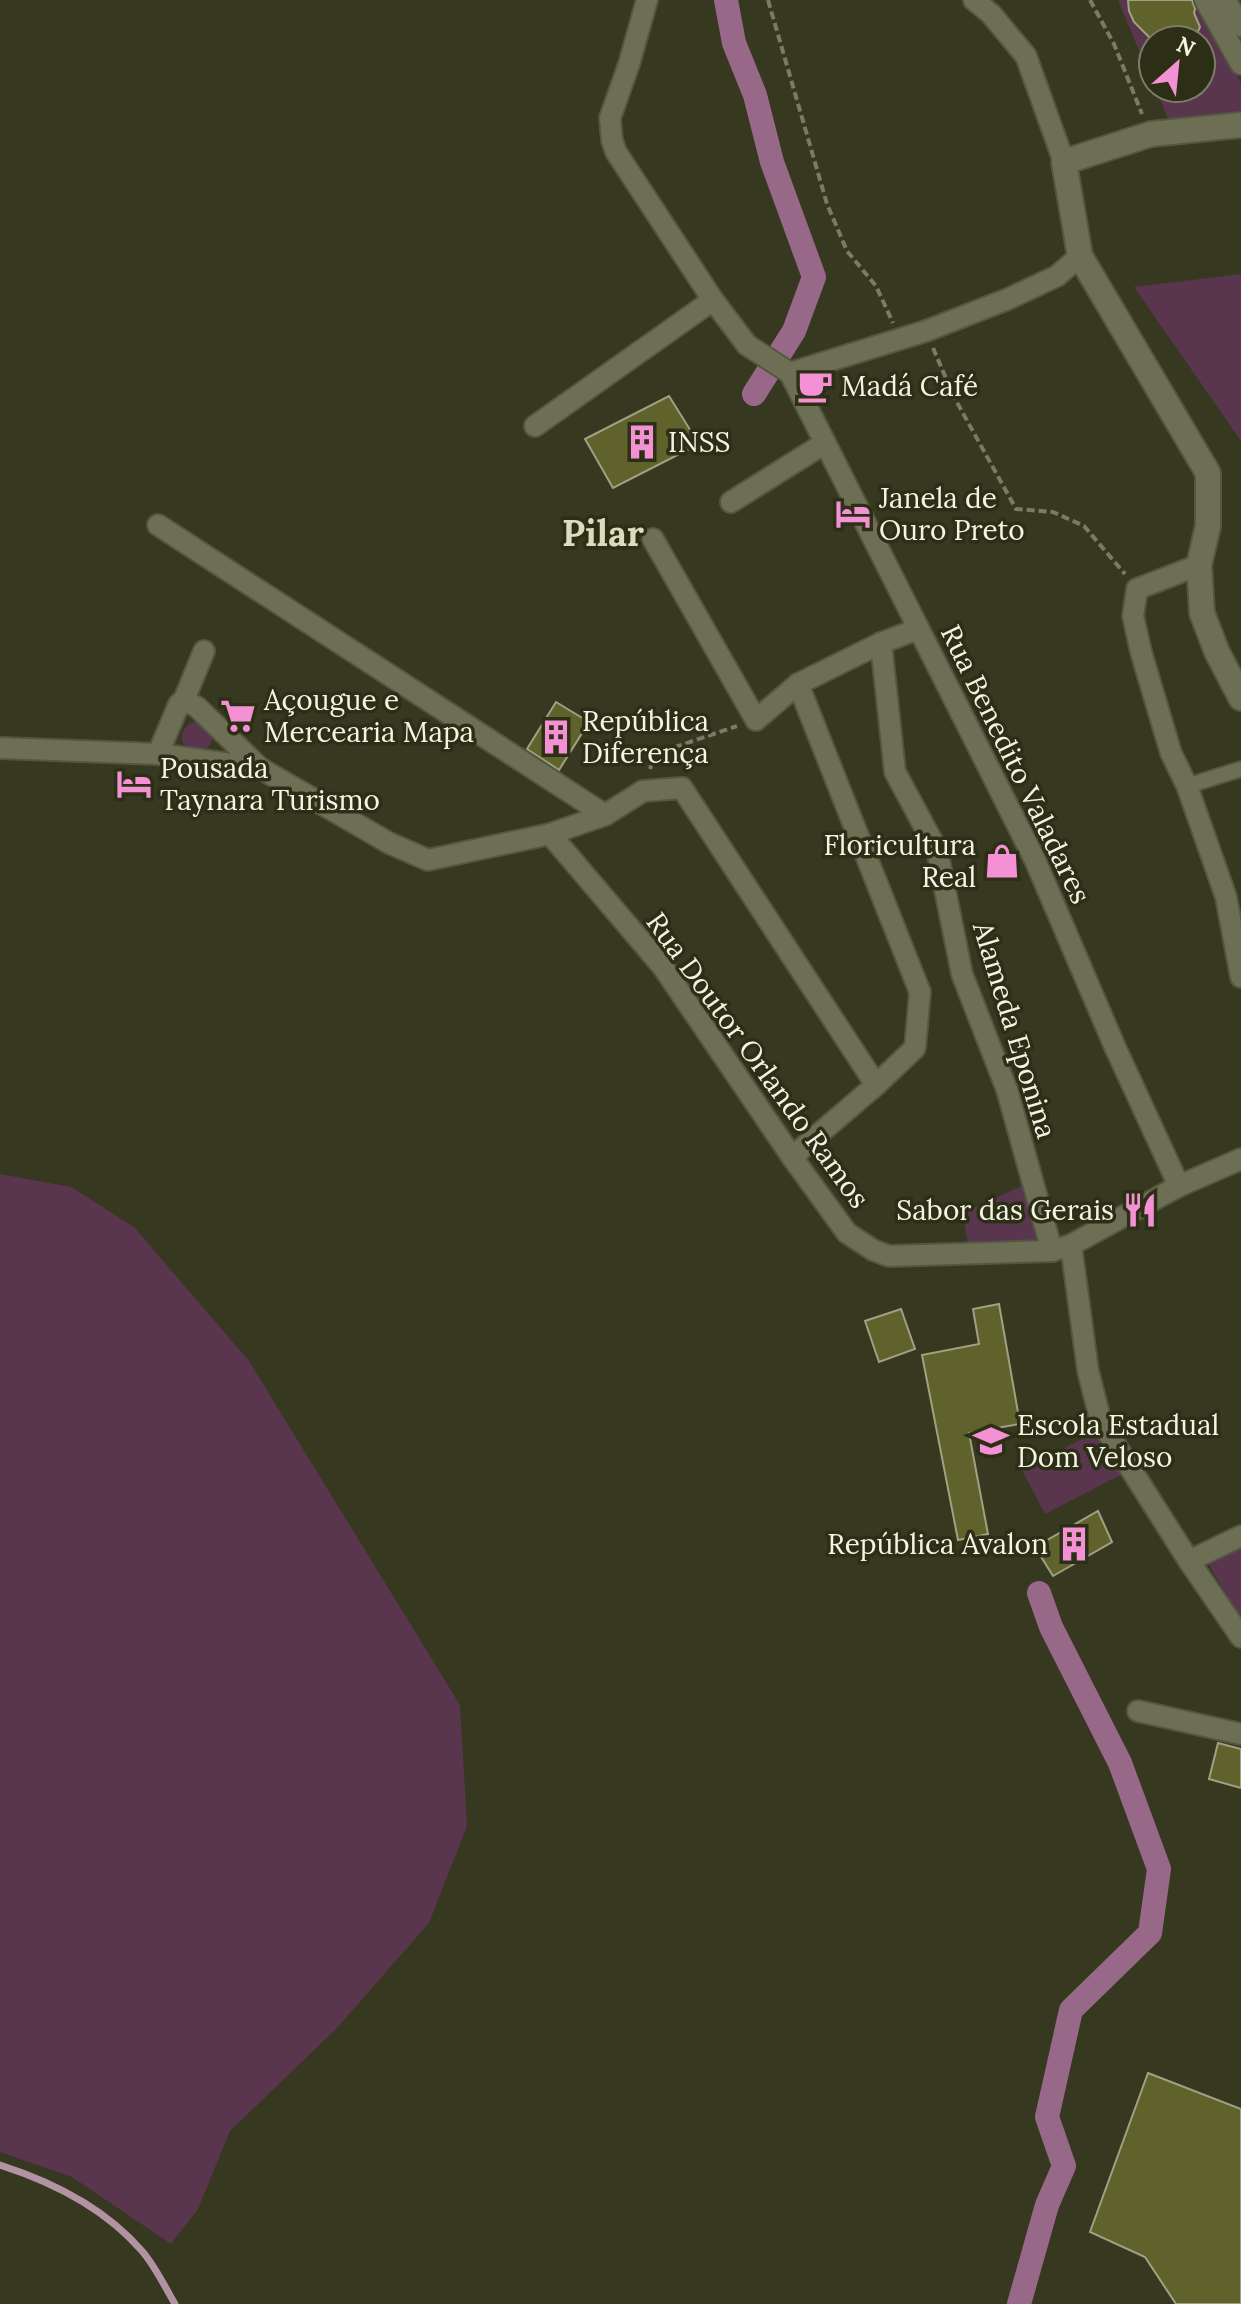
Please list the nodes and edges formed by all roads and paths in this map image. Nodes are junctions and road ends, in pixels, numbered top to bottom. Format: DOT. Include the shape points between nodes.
graph roads {
  1 [pos="647,0"];
  2 [pos="768,0"];
  3 [pos="974,0"];
  4 [pos="1090,0"];
  5 [pos="1205,0"];
  6 [pos="1225,0"];
  7 [pos="1241,26"];
  8 [pos="1241,64"];
  9 [pos="1241,125"];
  10 [pos="1151,134"];
  11 [pos="1064,162"];
  12 [pos="1080,256"];
  13 [pos="713,300"];
  14 [pos="926,331"];
  15 [pos="899,339"];
  16 [pos="788,371"];
  17 [pos="535,426"];
  18 [pos="825,443"];
  19 [pos="731,502"];
  20 [pos="158,525"];
  21 [pos="653,539"];
  22 [pos="1199,565"];
  23 [pos="1137,589"];
  24 [pos="918,629"];
  25 [pos="881,643"];
  26 [pos="204,651"];
  27 [pos="798,684"];
  28 [pos="1241,698"];
  29 [pos="184,700"];
  30 [pos="756,720"];
  31 [pos="0,748"];
  32 [pos="158,754"];
  33 [pos="260,768"];
  34 [pos="1241,769"];
  35 [pos="1187,786"];
  36 [pos="643,791"];
  37 [pos="605,815"];
  38 [pos="550,834"];
  39 [pos="1241,977"];
  40 [pos="876,1085"];
  41 [pos="792,1157"];
  42 [pos="1241,1159"];
  43 [pos="1179,1186"];
  44 [pos="1062,1248"];
  45 [pos="1241,1536"];
  46 [pos="1189,1561"];
  47 [pos="1241,1637"];
  48 [pos="1138,1711"];
  49 [pos="1241,1734"];
  1 -- 13 [label="street" via="610,118 612,140"];
  2 -- 15 [label="path" via="827,204 847,251 890,312"];
  3 -- 11 [label="street" via="1026,56"];
  4 -- 10 [label="path"];
  5 -- 8 [label="street"];
  6 -- 7 [label="street"];
  9 -- 10 [label="street"];
  10 -- 11 [label="street"];
  11 -- 12 [label="street"];
  12 -- 14 [label="street" via="1057,276"];
  12 -- 22 [label="street" via="1208,473 1208,526"];
  13 -- 16 [label="street" via="747,345"];
  13 -- 17 [label="street"];
  14 -- 15 [label="street"];
  14 -- 23 [label="path" via="954,397 1016,509 1053,512 1084,526"];
  15 -- 16 [label="street"];
  16 -- 18 [label="street, Rua Benedito Valadares"];
  18 -- 19 [label="street"];
  18 -- 24 [label="street, Rua Benedito Valadares"];
  20 -- 37 [label="street"];
  21 -- 30 [label="street"];
  22 -- 23 [label="street"];
  22 -- 28 [label="street" via="1202,613"];
  23 -- 35 [label="street" via="1133,616 1141,652 1171,753"];
  24 -- 25 [label="street"];
  24 -- 43 [label="street, Rua Benedito Valadares" via="1035,860"];
  25 -- 27 [label="street"];
  25 -- 44 [label="street, Alameda Eponina" via="895,772 937,850 962,974"];
  26 -- 29 [label="street"];
  27 -- 30 [label="street"];
  27 -- 40 [label="street" via="920,992 915,1048"];
  29 -- 32 [label="street"];
  29 -- 33 [label="street"];
  30 -- 36 [label="path" via="655,754"];
  31 -- 32 [label="street"];
  32 -- 33 [label="street"];
  33 -- 38 [label="street" via="428,860"];
  34 -- 35 [label="street"];
  35 -- 39 [label="street" via="1226,897"];
  36 -- 37 [label="street"];
  36 -- 40 [label="street" via="682,788"];
  37 -- 38 [label="street"];
  38 -- 41 [label="street, Rua Doutor Orlando Ramos" via="663,967"];
  40 -- 41 [label="street"];
  41 -- 44 [label="street, Rua Doutor Orlando Ramos" via="847,1233 889,1256"];
  42 -- 43 [label="street"];
  43 -- 44 [label="street"];
  44 -- 46 [label="street, Alameda Eponina" via="1101,1422"];
  45 -- 46 [label="street"];
  46 -- 47 [label="street, Alameda Eponina"];
  48 -- 49 [label="street"];
}
